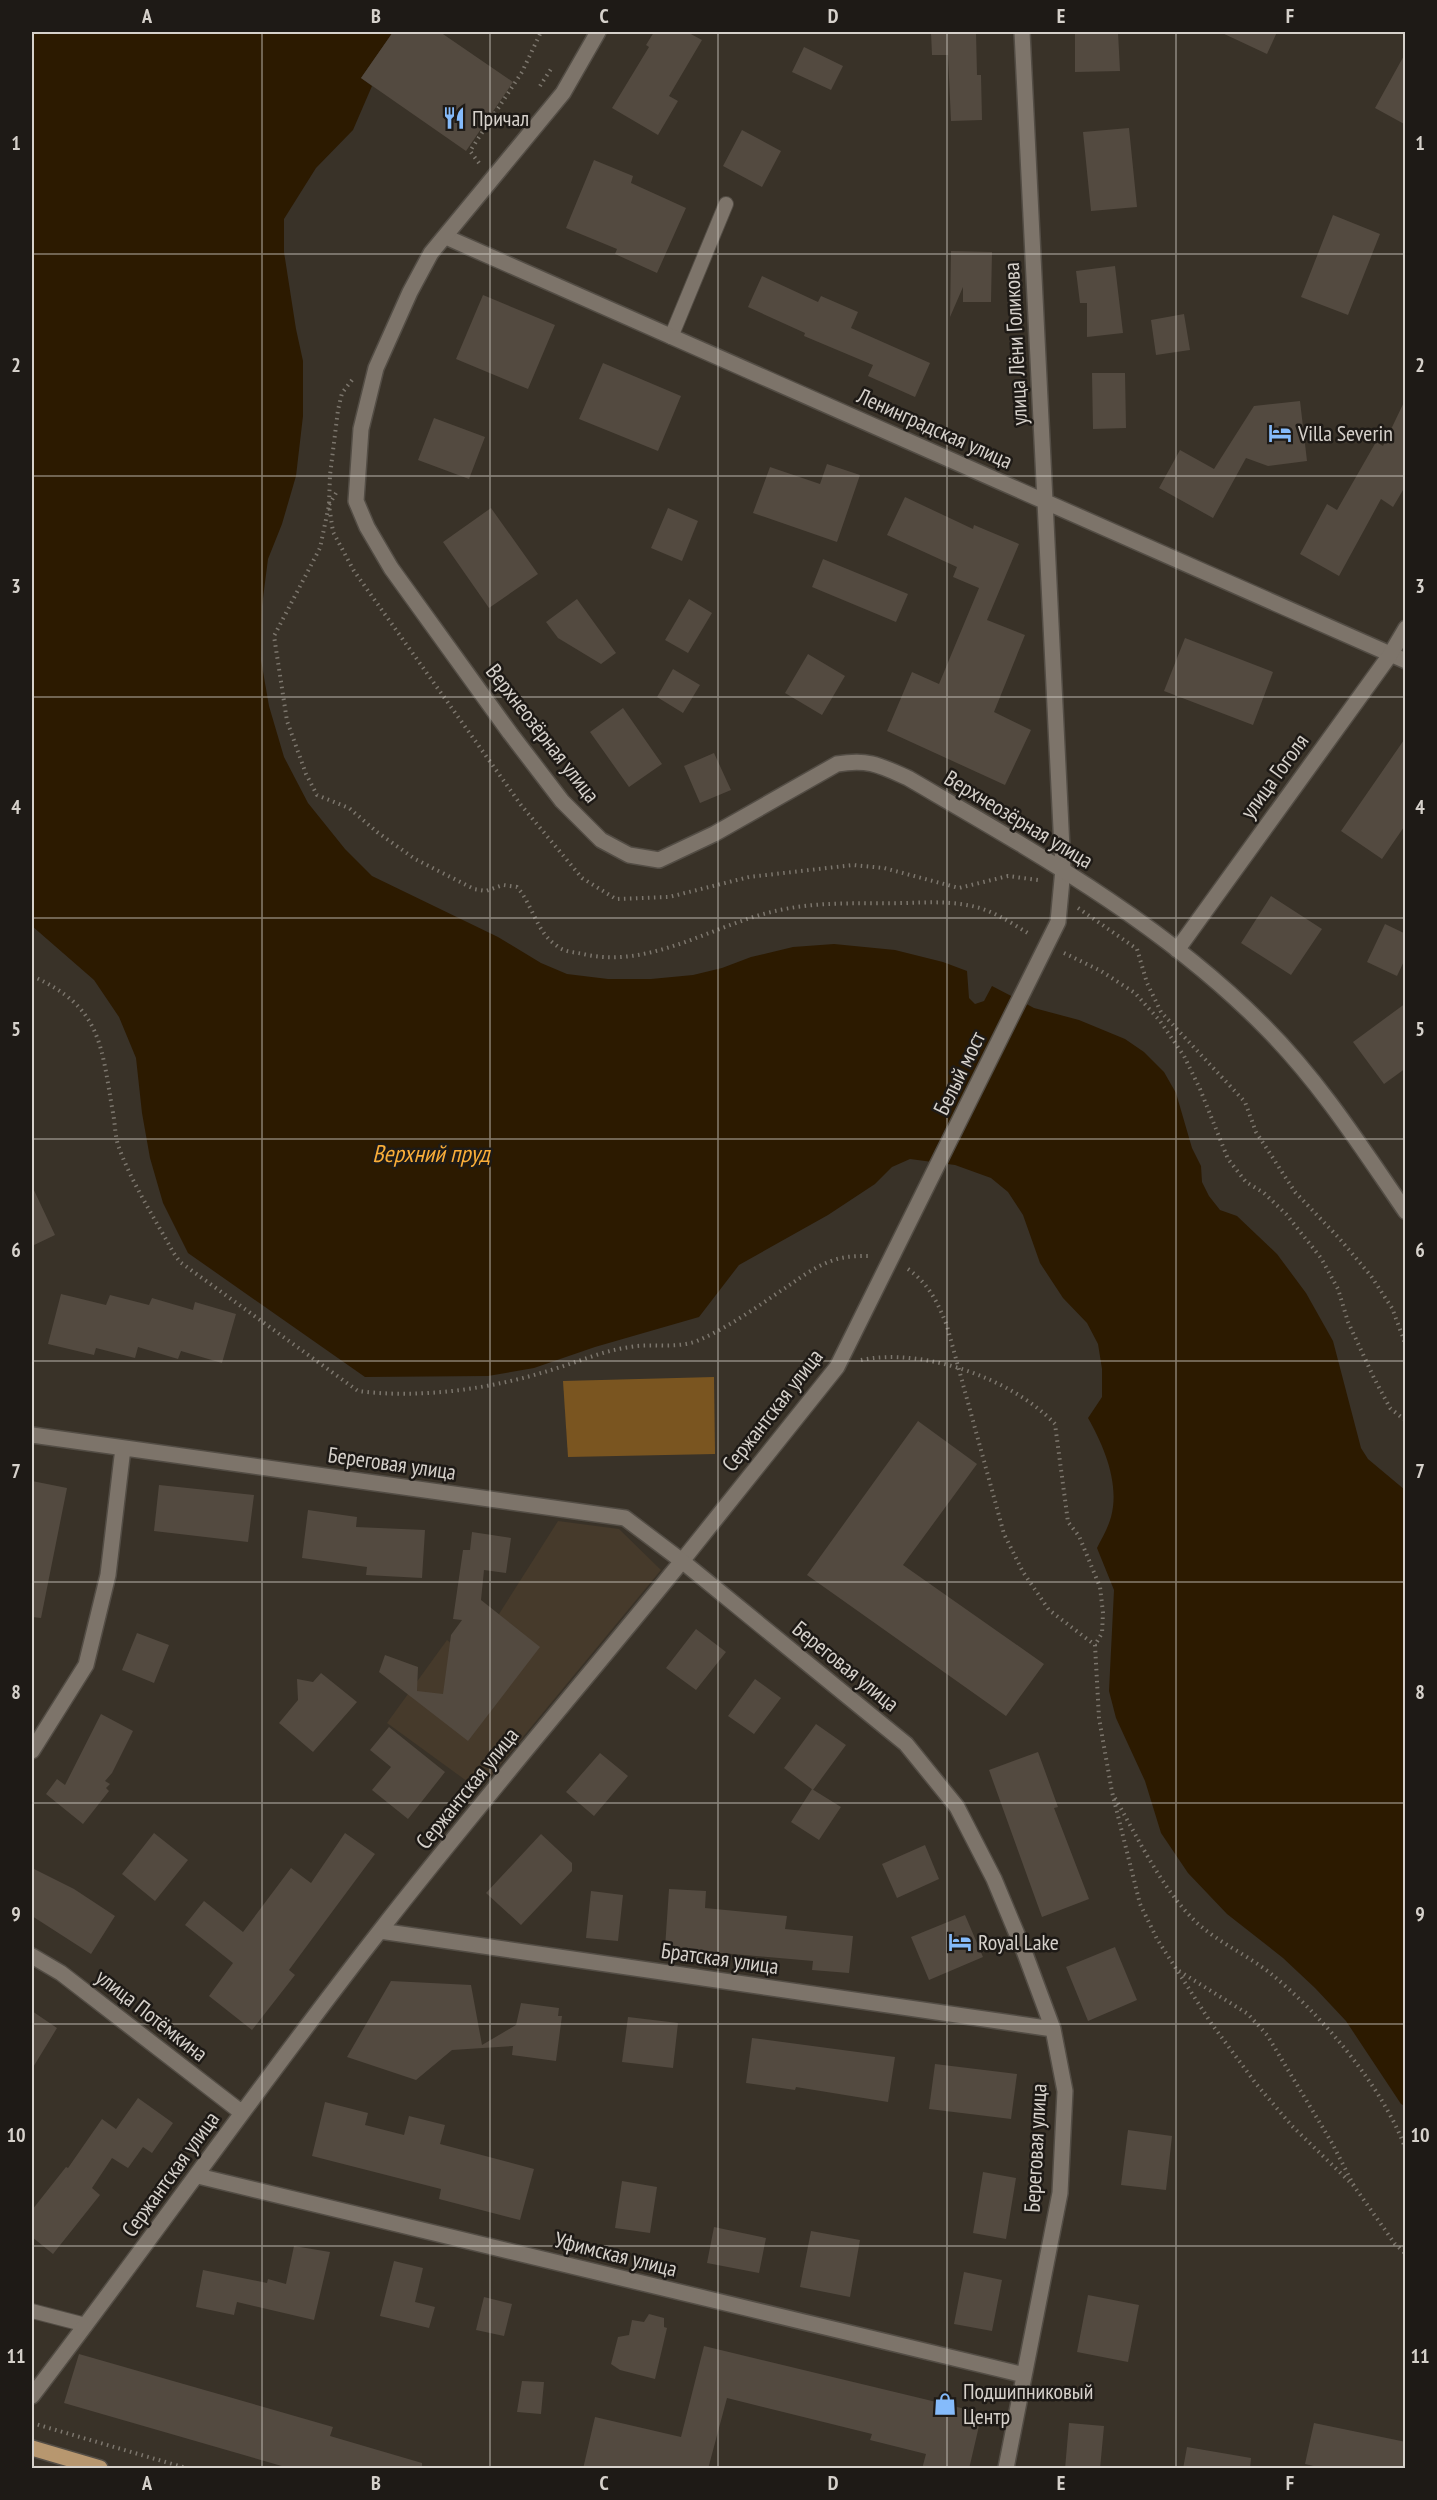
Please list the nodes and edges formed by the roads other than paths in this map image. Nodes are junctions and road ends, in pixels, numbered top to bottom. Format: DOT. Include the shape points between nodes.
graph roads {
  1 [pos="598,32"];
  2 [pos="1022,32"];
  3 [pos="726,204"];
  4 [pos="446,237"];
  5 [pos="671,336"];
  6 [pos="1045,501"];
  7 [pos="1406,628"];
  8 [pos="1390,655"];
  9 [pos="1406,661"];
  10 [pos="1063,869"];
  11 [pos="1062,896"];
  12 [pos="1177,950"];
  13 [pos="921,1200"];
  14 [pos="1406,1212"];
  15 [pos="32,1435"];
  16 [pos="123,1448"];
  17 [pos="682,1561"];
  18 [pos="32,1750"];
  19 [pos="380,1931"];
  20 [pos="32,1956"];
  21 [pos="1053,2029"];
  22 [pos="242,2112"];
  23 [pos="198,2176"];
  24 [pos="32,2311"];
  25 [pos="86,2325"];
  26 [pos="1024,2375"];
  27 [pos="32,2396"];
  28 [pos="32,2448"];
  29 [pos="100,2469"];
  30 [pos="1006,2469"];
  1 -- 4 [label="street, Верхнеозёрная улица" via="563,93"];
  2 -- 6 [label="street, улица Лёни Голикова"];
  3 -- 5 [label="lane"];
  4 -- 5 [label="street, Ленинградская улица"];
  4 -- 10 [label="street, Верхнеозёрная улица" via="431,254 410,292 376,368 361,429 356,501 391,568 562,801 601,840 629,855 659,860 714,834 837,764 860,761 908,778"];
  5 -- 6 [label="street, Ленинградская улица"];
  6 -- 8 [label="street, Ленинградская улица"];
  6 -- 10 [label="street, улица Лёни Голикова"];
  7 -- 8 [label="street, улица Гоголя"];
  8 -- 9 [label="street, Ленинградская улица"];
  8 -- 12 [label="street, улица Гоголя"];
  10 -- 11 [label="street, улица Лёни Голикова"];
  10 -- 12 [label="street, Верхнеозёрная улица"];
  11 -- 13 [label="street, Белый мост" via="1058,922 1047,946"];
  12 -- 14 [label="street, Верхнеозёрная улица" via="1267,1028 1312,1080"];
  13 -- 17 [label="street, Сержантская улица" via="837,1367"];
  15 -- 16 [label="street, Береговая улица"];
  16 -- 17 [label="street, Береговая улица" via="625,1518"];
  16 -- 18 [label="street" via="108,1575 86,1665"];
  17 -- 19 [label="street, Сержантская улица"];
  17 -- 21 [label="street, Береговая улица" via="906,1744 957,1807 994,1879"];
  19 -- 21 [label="street, Братская улица"];
  19 -- 22 [label="street, Сержантская улица"];
  20 -- 22 [label="street, улица Потёмкина" via="61,1973"];
  21 -- 26 [label="street, Береговая улица" via="1065,2091 1060,2193"];
  22 -- 23 [label="street, Сержантская улица"];
  23 -- 25 [label="street, Сержантская улица"];
  23 -- 26 [label="street, Уфимская улица"];
  24 -- 25 [label="lane"];
  25 -- 27 [label="street, Сержантская улица"];
  26 -- 30 [label="street, Береговая улица"];
  28 -- 29 [label="main road"];
}
